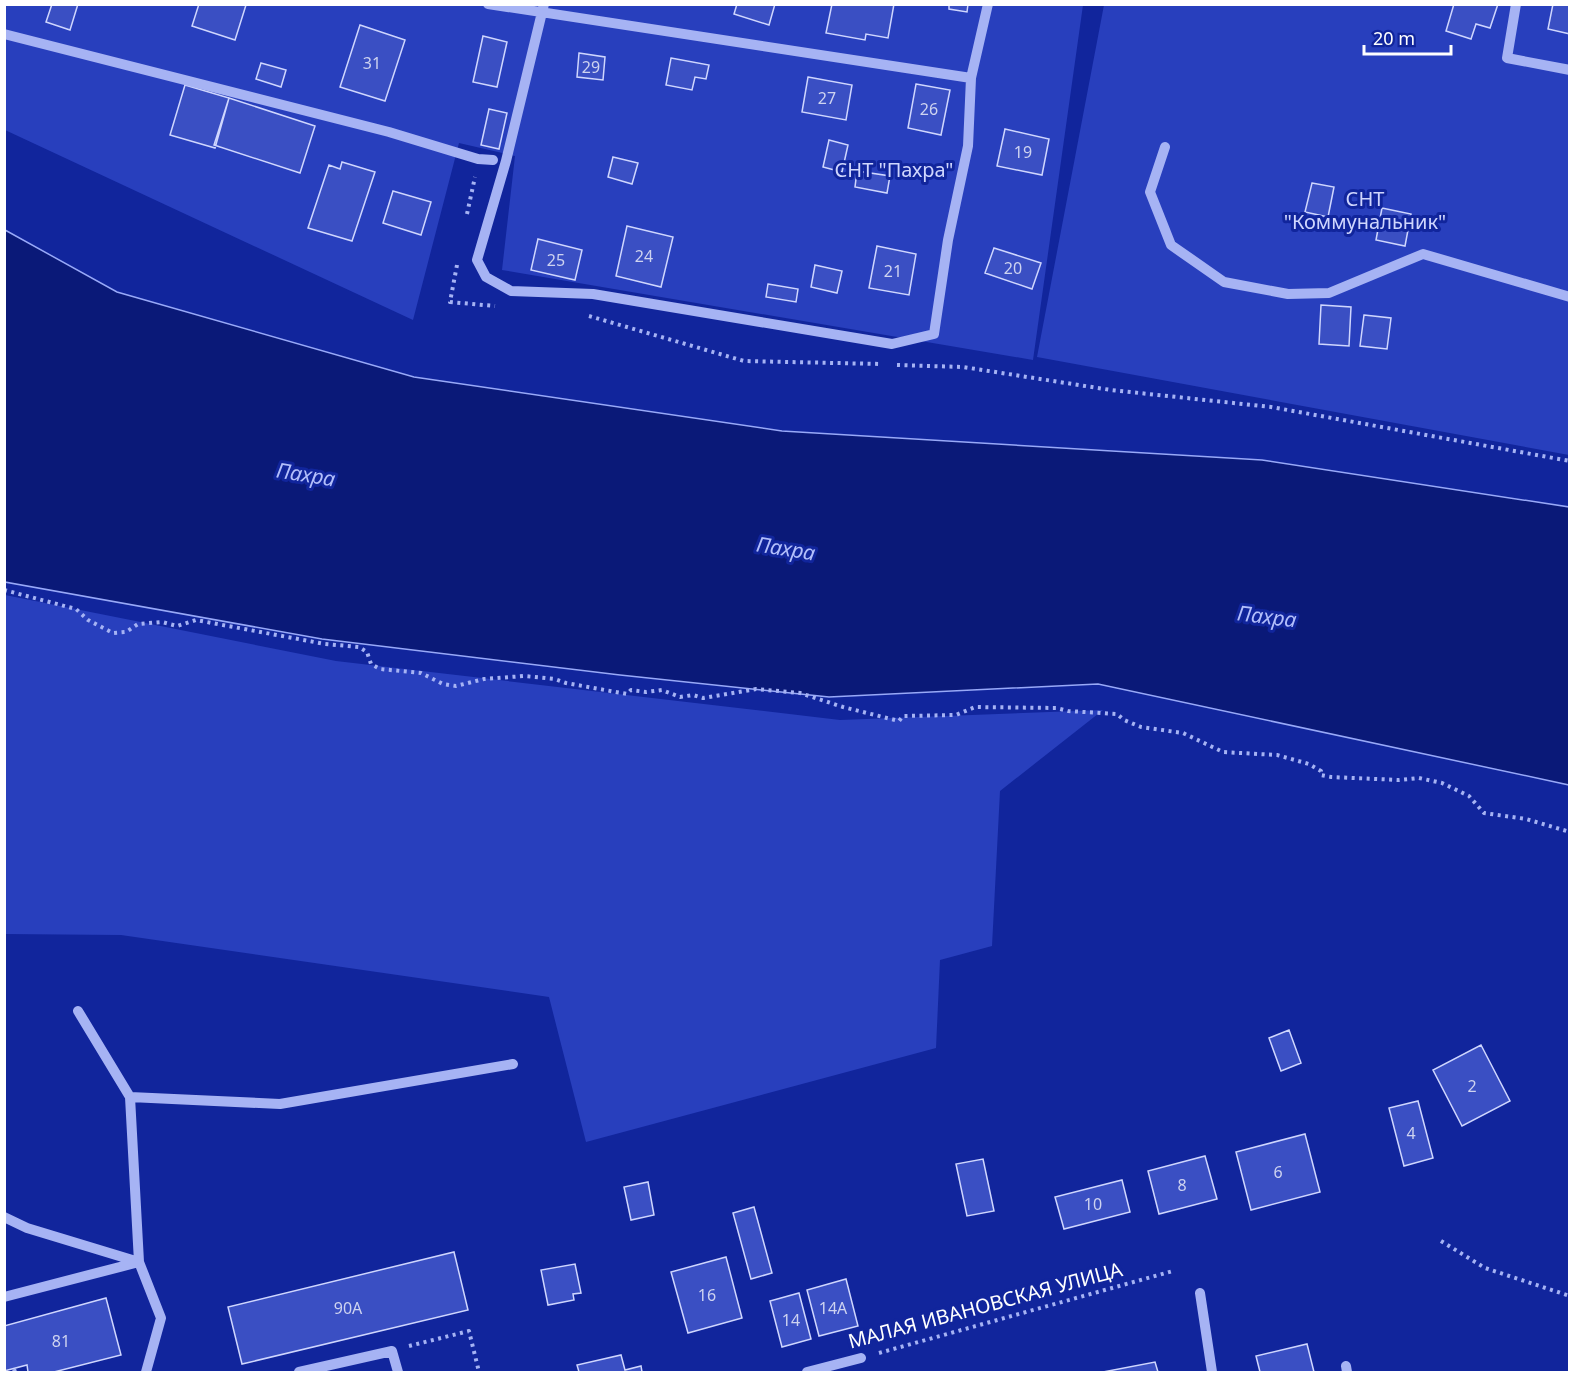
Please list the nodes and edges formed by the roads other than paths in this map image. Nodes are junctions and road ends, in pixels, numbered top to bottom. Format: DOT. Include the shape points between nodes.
graph roads {
  1 [pos="488,4"];
  2 [pos="987,4"];
  3 [pos="1516,4"];
  4 [pos="543,8"];
  5 [pos="4,34"];
  6 [pos="1569,70"];
  7 [pos="971,78"];
  8 [pos="1165,147"];
  9 [pos="493,160"];
  10 [pos="1569,297"];
  11 [pos="78,1011"];
  12 [pos="513,1064"];
  13 [pos="130,1096"];
  14 [pos="4,1217"];
  15 [pos="139,1262"];
  16 [pos="1200,1293"];
  17 [pos="4,1297"];
  18 [pos="861,1358"];
  19 [pos="146,1372"];
  20 [pos="299,1372"];
  21 [pos="398,1372"];
  22 [pos="807,1372"];
  23 [pos="1212,1372"];
  1 -- 4 [label="street"];
  2 -- 7 [label="street"];
  3 -- 6 [label="street" via="1507,58"];
  4 -- 7 [label="street"];
  4 -- 7 [label="street" via="477,260 486,277 511,291 593,294 892,344 934,334 968,146"];
  5 -- 9 [label="street"];
  8 -- 10 [label="street" via="1150,192 1171,245 1224,282 1288,294 1329,293 1424,254"];
  11 -- 13 [label="street"];
  12 -- 13 [label="street" via="280,1104"];
  13 -- 15 [label="street"];
  14 -- 15 [label="street" via="27,1228"];
  15 -- 17 [label="street"];
  15 -- 19 [label="street" via="161,1318"];
  16 -- 23 [label="street"];
  18 -- 22 [label="street, МАЛАЯ ИВАНОВСКАЯ УЛИЦА"];
  20 -- 21 [label="street" via="392,1351"];
}
